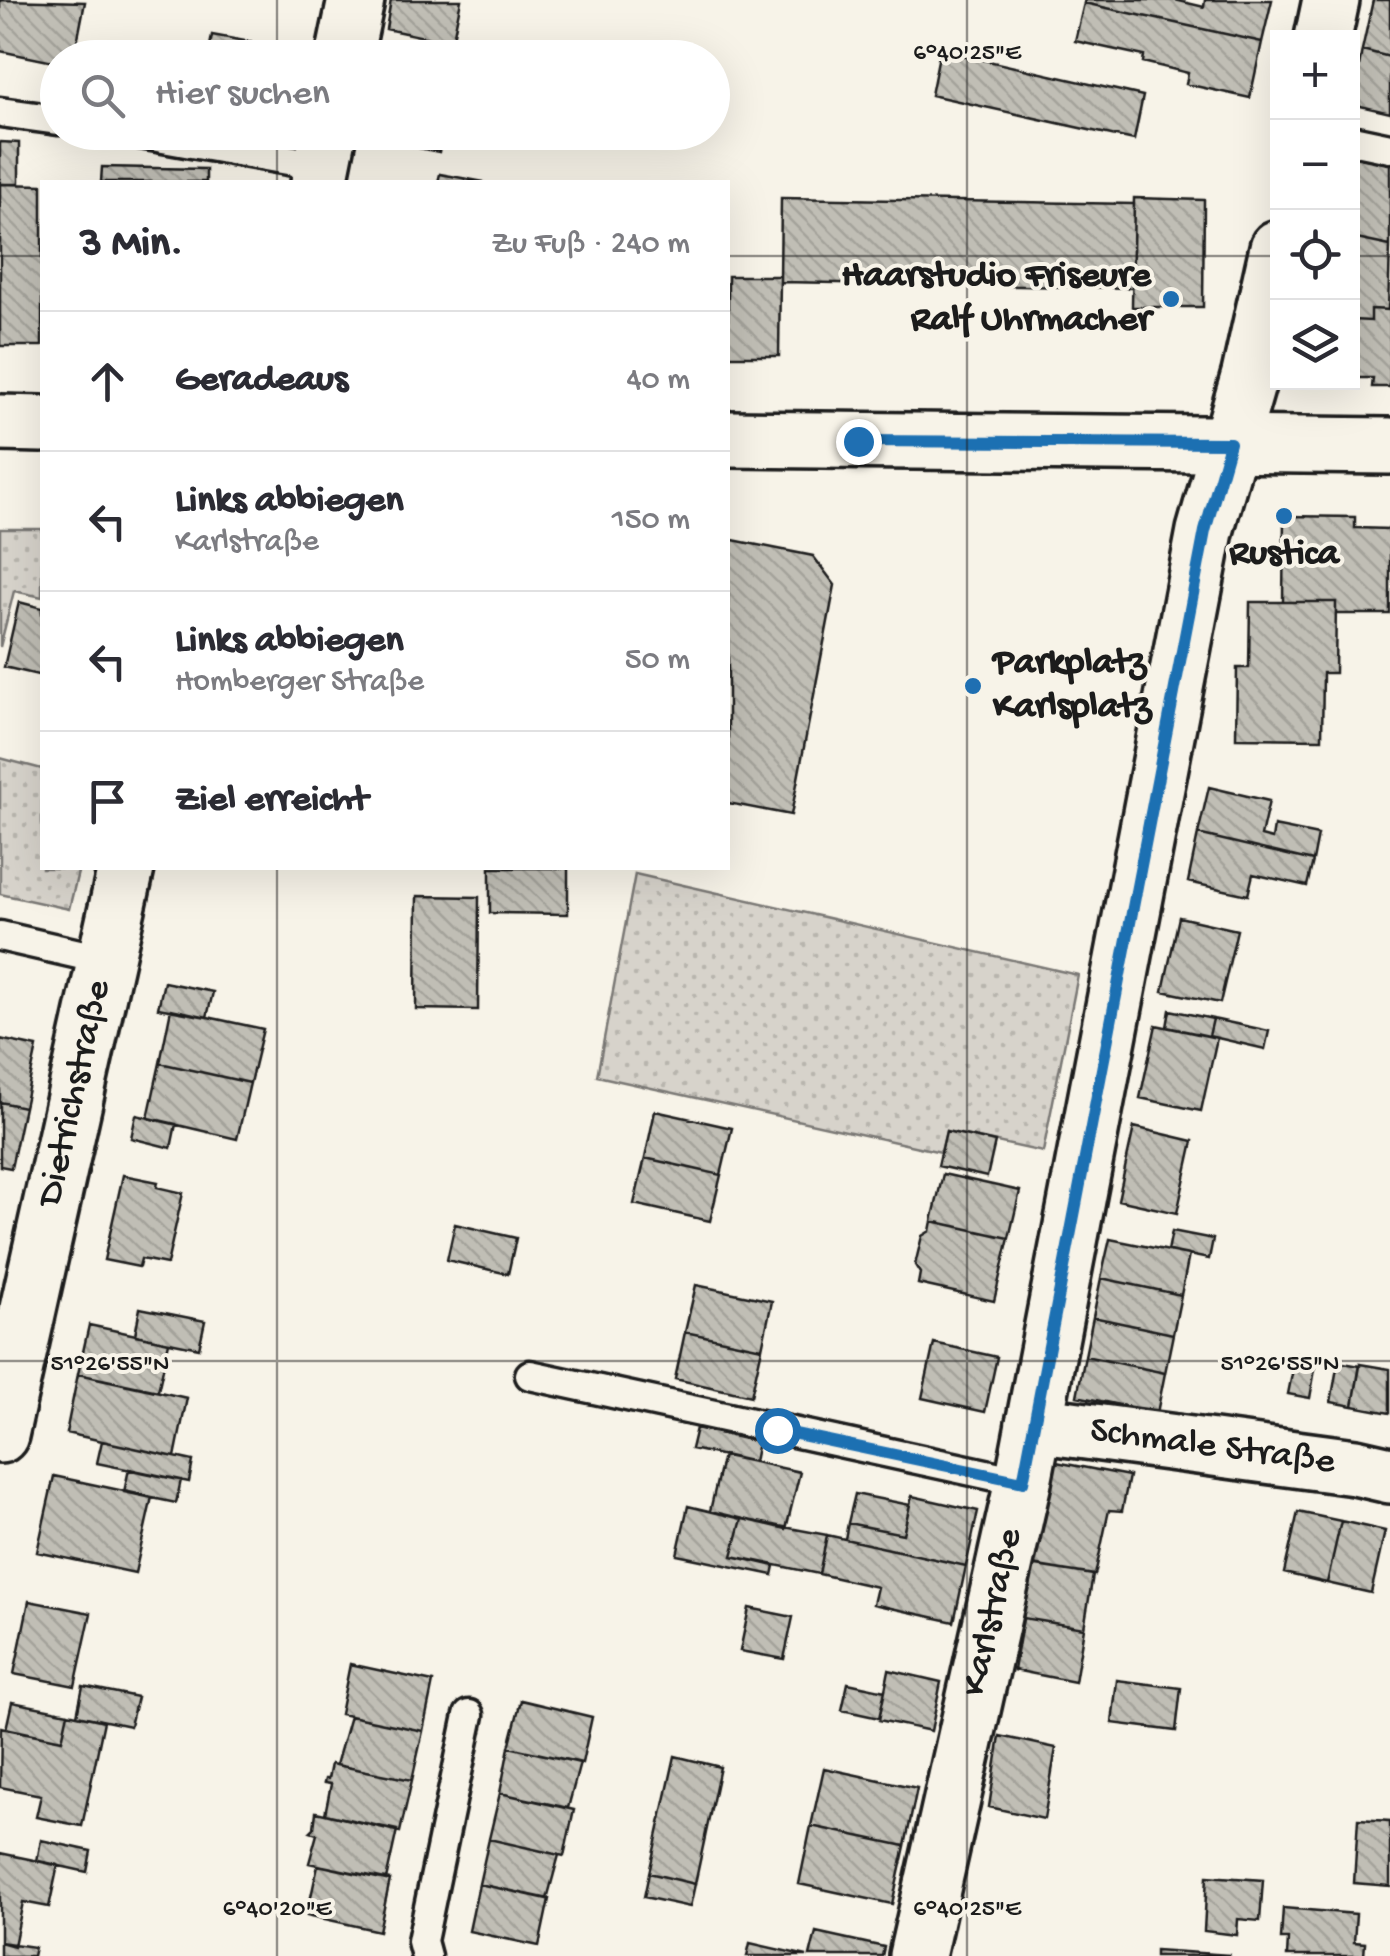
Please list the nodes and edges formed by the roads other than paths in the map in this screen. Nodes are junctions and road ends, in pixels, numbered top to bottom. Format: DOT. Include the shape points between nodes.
graph roads {
  1 [pos="356,0"];
  2 [pos="1331,0"];
  3 [pos="1325,30"];
  4 [pos="348,40"];
  5 [pos="0,112"];
  6 [pos="40,118"];
  7 [pos="1360,142"];
  8 [pos="1390,148"];
  9 [pos="254,150"];
  10 [pos="323,160"];
  11 [pos="1270,284"];
  12 [pos="0,423"];
  13 [pos="40,424"];
  14 [pos="730,439"];
  15 [pos="1230,443"];
  16 [pos="1390,446"];
  17 [pos="126,870"];
  18 [pos="0,936"];
  19 [pos="106,960"];
  20 [pos="530,1376"];
  21 [pos="1034,1424"];
  22 [pos="0,1435"];
  23 [pos="1390,1474"];
  24 [pos="1023,1482"];
  25 [pos="469,1715"];
  26 [pos="426,1956"];
  27 [pos="917,1956"];
  1 -- 4 [label="street"];
  2 -- 3 [label="street"];
  5 -- 6 [label="lane"];
  7 -- 8 [label="lane"];
  9 -- 10 [label="lane"];
  11 -- 15 [label="street, Karlstraße"];
  12 -- 13 [label="street"];
  14 -- 15 [label="street"];
  15 -- 16 [label="street"];
  15 -- 21 [label="street, Karlstraße" via="1205,531"];
  17 -- 19 [label="street, Dietrichstraße"];
  18 -- 19 [label="lane"];
  19 -- 22 [label="street, Dietrichstraße"];
  20 -- 24 [label="lane"];
  21 -- 23 [label="street, Schmale Straße"];
  21 -- 24 [label="street, Karlstraße"];
  24 -- 27 [label="street, Karlstraße"];
  25 -- 26 [label="lane" via="422,1941"];
}
